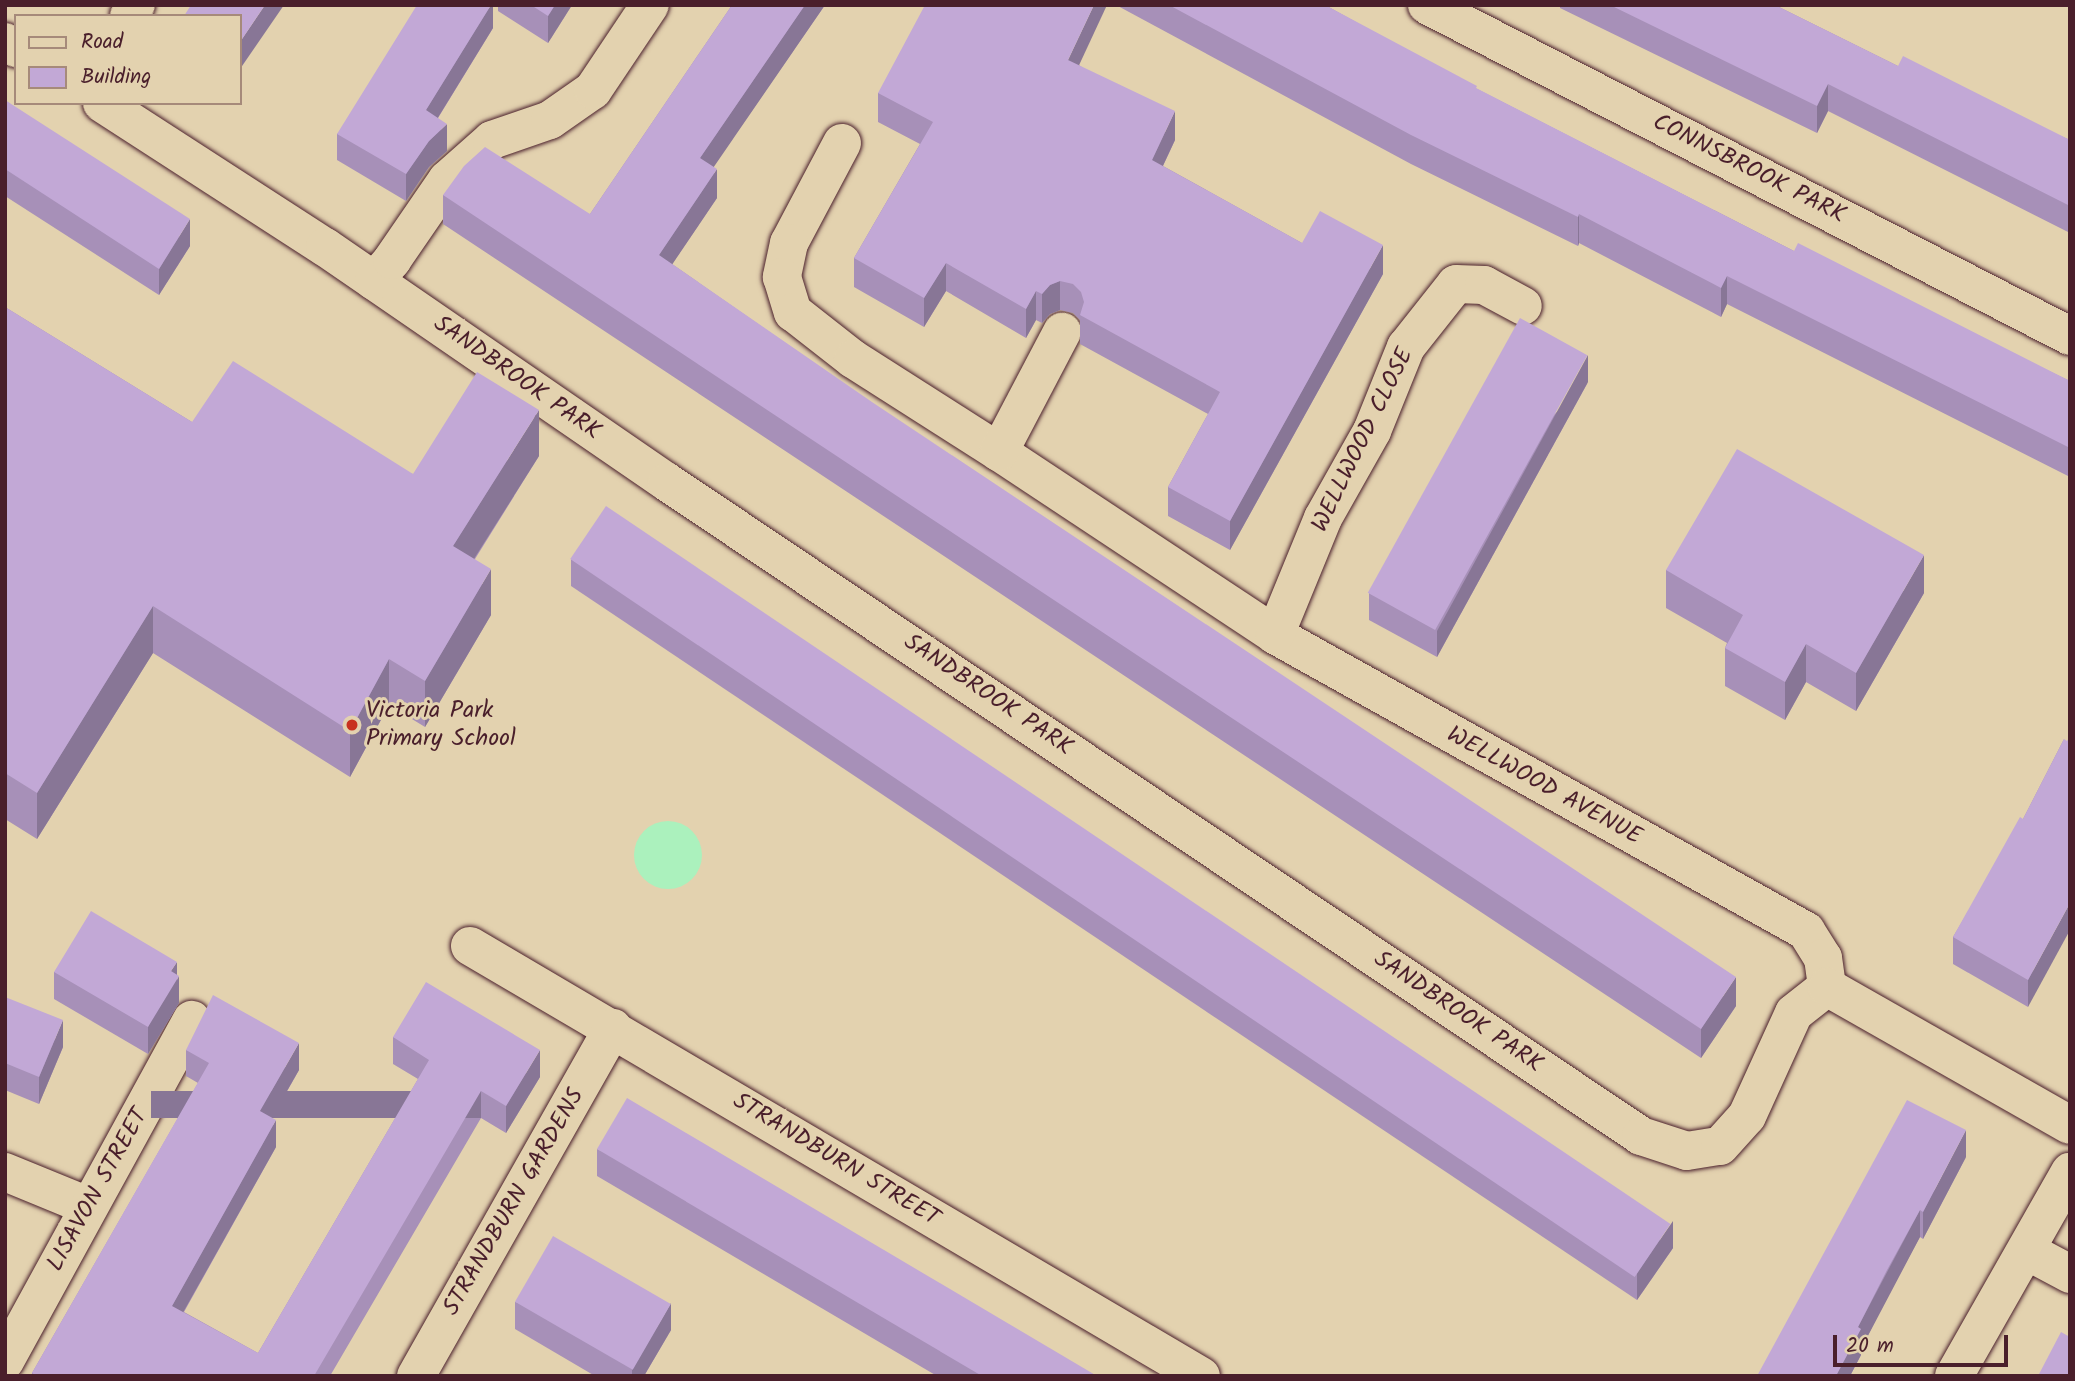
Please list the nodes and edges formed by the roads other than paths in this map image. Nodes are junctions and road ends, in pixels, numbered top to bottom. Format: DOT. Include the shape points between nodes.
graph roads {
  1 [pos="650,5"];
  2 [pos="1427,5"];
  3 [pos="105,105"];
  4 [pos="842,143"];
  5 [pos="374,281"];
  6 [pos="1523,306"];
  7 [pos="1062,332"];
  8 [pos="2070,336"];
  9 [pos="999,452"];
  10 [pos="1275,635"];
  11 [pos="470,946"];
  12 [pos="1828,988"];
  13 [pos="192,1020"];
  14 [pos="613,1028"];
  15 [pos="2070,1125"];
  16 [pos="5,1172"];
  17 [pos="2070,1172"];
  18 [pos="88,1206"];
  19 [pos="2027,1251"];
  20 [pos="2070,1274"];
  21 [pos="5,1361"];
  22 [pos="416,1376"];
  23 [pos="1201,1376"];
  24 [pos="1954,1376"];
  1 -- 5 [label="street" via="593,90 551,120 492,140 447,180"];
  2 -- 8 [label="street, CONNSBROOK PARK"];
  3 -- 5 [label="street, SANDBROOK PARK"];
  4 -- 9 [label="street, WELLWOOD AVENUE" via="789,243 782,277 793,312 853,359"];
  5 -- 12 [label="street, SANDBROOK PARK" via="1642,1136 1687,1150 1720,1146 1747,1116 1794,1013"];
  6 -- 10 [label="street, WELLWOOD CLOSE" via="1484,285 1455,284 1406,347 1371,431 1322,518"];
  7 -- 9 [label="street"];
  9 -- 10 [label="street, WELLWOOD AVENUE"];
  10 -- 12 [label="street, WELLWOOD AVENUE" via="1806,931 1823,958"];
  11 -- 14 [label="street, STRANDBURN STREET"];
  12 -- 15 [label="street"];
  13 -- 18 [label="street, LISAVON STREET"];
  14 -- 22 [label="street, STRANDBURN GARDENS"];
  14 -- 23 [label="street, STRANDBURN STREET"];
  16 -- 18 [label="street"];
  17 -- 19 [label="street"];
  18 -- 21 [label="street, LISAVON STREET"];
  19 -- 20 [label="street"];
  19 -- 24 [label="street"];
}
